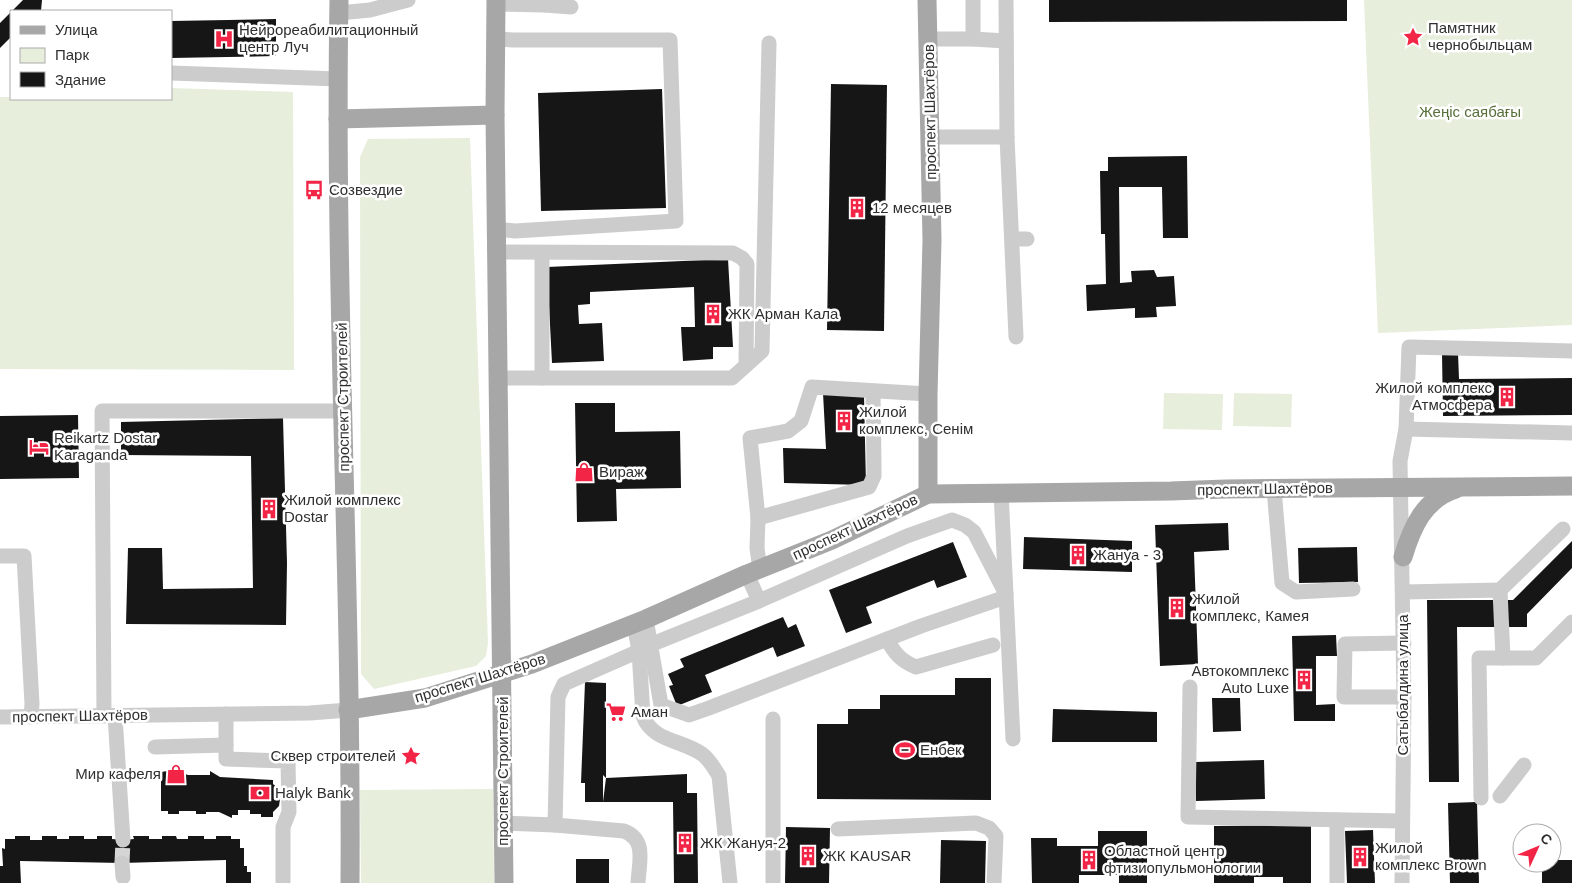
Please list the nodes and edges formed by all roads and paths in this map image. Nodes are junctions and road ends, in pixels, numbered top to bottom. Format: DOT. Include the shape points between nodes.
graph roads {
  1 [pos="408,0"];
  2 [pos="928,0"];
  3 [pos="973,0"];
  4 [pos="1006,0"];
  5 [pos="496,2"];
  6 [pos="545,3"];
  7 [pos="370,5"];
  8 [pos="571,6"];
  9 [pos="339,7"];
  10 [pos="496,38"];
  11 [pos="928,39"];
  12 [pos="973,39"];
  13 [pos="1006,41"];
  14 [pos="769,43"];
  15 [pos="172,73"];
  16 [pos="338,79"];
  17 [pos="495,115"];
  18 [pos="338,119"];
  19 [pos="930,137"];
  20 [pos="1007,137"];
  21 [pos="498,229"];
  22 [pos="1012,239"];
  23 [pos="1027,239"];
  24 [pos="497,252"];
  25 [pos="542,253"];
  26 [pos="1016,337"];
  27 [pos="1572,351"];
  28 [pos="746,365"];
  29 [pos="499,378"];
  30 [pos="542,378"];
  31 [pos="873,391"];
  32 [pos="928,394"];
  33 [pos="343,410"];
  34 [pos="1406,429"];
  35 [pos="1572,433"];
  36 [pos="1572,486"];
  37 [pos="1463,487"];
  38 [pos="1402,488"];
  39 [pos="1274,489"];
  40 [pos="1000,492"];
  41 [pos="928,494"];
  42 [pos="758,518"];
  43 [pos="1563,529"];
  44 [pos="0,556"];
  45 [pos="1403,557"];
  46 [pos="753,572"];
  47 [pos="1353,589"];
  48 [pos="1500,590"];
  49 [pos="1403,592"];
  50 [pos="1006,594"];
  51 [pos="758,601"];
  52 [pos="640,621"];
  53 [pos="1572,622"];
  54 [pos="887,639"];
  55 [pos="1404,643"];
  56 [pos="993,645"];
  57 [pos="644,648"];
  58 [pos="1503,658"];
  59 [pos="502,673"];
  60 [pos="1190,687"];
  61 [pos="1404,697"];
  62 [pos="348,710"];
  63 [pos="226,714"];
  64 [pos="110,716"];
  65 [pos="0,717"];
  66 [pos="31,717"];
  67 [pos="774,719"];
  68 [pos="1013,740"];
  69 [pos="226,745"];
  70 [pos="154,747"];
  71 [pos="1524,765"];
  72 [pos="1500,796"];
  73 [pos="1481,798"];
  74 [pos="1337,820"];
  75 [pos="1402,822"];
  76 [pos="503,823"];
  77 [pos="555,826"];
  78 [pos="838,829"];
  79 [pos="123,840"];
  80 [pos="283,883"];
  81 [pos="350,883"];
  82 [pos="504,883"];
  83 [pos="638,883"];
  84 [pos="730,883"];
  85 [pos="773,883"];
  86 [pos="994,883"];
  87 [pos="1337,883"];
  88 [pos="1402,883"];
  1 -- 7 [label="street"];
  2 -- 11 [label="main road, проспект Шахтёров"];
  3 -- 12 [label="street"];
  4 -- 13 [label="street"];
  5 -- 6 [label="street"];
  5 -- 10 [label="main road, проспект Строителей"];
  6 -- 8 [label="street"];
  7 -- 9 [label="street"];
  9 -- 16 [label="main road, проспект Строителей"];
  10 -- 17 [label="main road, проспект Строителей"];
  10 -- 21 [label="street" via="670,40 676,221 515,231"];
  11 -- 12 [label="street"];
  11 -- 19 [label="main road, проспект Шахтёров"];
  12 -- 13 [label="street"];
  13 -- 20 [label="street"];
  14 -- 28 [label="street" via="762,351"];
  15 -- 16 [label="street"];
  16 -- 18 [label="main road, проспект Строителей"];
  17 -- 18 [label="main road"];
  17 -- 21 [label="main road, проспект Строителей"];
  18 -- 33 [label="main road, проспект Строителей"];
  19 -- 20 [label="street"];
  19 -- 32 [label="main road, проспект Шахтёров" via="932,240"];
  20 -- 22 [label="street"];
  21 -- 24 [label="main road, проспект Строителей"];
  22 -- 23 [label="street"];
  22 -- 26 [label="street"];
  24 -- 25 [label="street"];
  24 -- 29 [label="main road, проспект Строителей"];
  25 -- 28 [label="street" via="733,253 747,264"];
  25 -- 30 [label="street"];
  27 -- 34 [label="street, Сатыбалдина улица" via="1409,347"];
  28 -- 30 [label="street" via="732,378"];
  29 -- 30 [label="street"];
  29 -- 59 [label="main road, проспект Строителей"];
  31 -- 32 [label="street"];
  31 -- 42 [label="street" via="874,476 869,488"];
  31 -- 42 [label="street" via="812,387 801,421 788,431 750,438"];
  32 -- 41 [label="main road, проспект Шахтёров"];
  33 -- 62 [label="main road, проспект Строителей"];
  33 -- 64 [label="street" via="102,411"];
  34 -- 35 [label="street"];
  34 -- 38 [label="street, Сатыбалдина улица" via="1400,461"];
  36 -- 37 [label="main road, проспект Шахтёров"];
  37 -- 38 [label="main road, проспект Шахтёров"];
  37 -- 45 [label="main road" via="1432,502 1420,515"];
  38 -- 39 [label="main road, проспект Шахтёров"];
  38 -- 45 [label="street, Сатыбалдина улица"];
  39 -- 40 [label="main road, проспект Шахтёров"];
  39 -- 47 [label="street" via="1282,583 1296,592"];
  40 -- 41 [label="main road, проспект Шахтёров"];
  40 -- 50 [label="street"];
  41 -- 46 [label="main road, проспект Шахтёров" via="832,540"];
  42 -- 46 [label="street"];
  43 -- 48 [label="street"];
  44 -- 66 [label="street" via="24,556"];
  45 -- 49 [label="street, Сатыбалдина улица"];
  46 -- 51 [label="street"];
  46 -- 52 [label="main road, проспект Шахтёров"];
  48 -- 49 [label="street"];
  48 -- 58 [label="street"];
  49 -- 55 [label="street, Сатыбалдина улица"];
  50 -- 51 [label="street" via="974,532 952,520 907,536"];
  50 -- 54 [label="street" via="1000,599"];
  50 -- 68 [label="street"];
  51 -- 57 [label="street"];
  52 -- 57 [label="street"];
  52 -- 59 [label="main road, проспект Шахтёров"];
  53 -- 58 [label="street" via="1536,658"];
  54 -- 56 [label="street" via="894,653 916,667"];
  54 -- 57 [label="street" via="689,715 661,705"];
  55 -- 61 [label="street, Сатыбалдина улица"];
  55 -- 61 [label="street" via="1345,644 1344,697"];
  57 -- 77 [label="street" via="564,684 558,697"];
  57 -- 84 [label="street" via="643,716 646,724 655,734 701,754 712,763 718,776"];
  58 -- 73 [label="street" via="1479,658"];
  59 -- 62 [label="main road, проспект Шахтёров" via="425,698"];
  59 -- 76 [label="main road, проспект Строителей"];
  60 -- 74 [label="street" via="1188,817"];
  61 -- 75 [label="street, Сатыбалдина улица"];
  62 -- 63 [label="street, проспект Шахтёров" via="310,714"];
  62 -- 81 [label="main road, проспект Строителей"];
  63 -- 64 [label="street, проспект Шахтёров"];
  63 -- 69 [label="street"];
  64 -- 66 [label="street, проспект Шахтёров"];
  64 -- 79 [label="street"];
  65 -- 66 [label="street, проспект Шахтёров"];
  67 -- 85 [label="street"];
  69 -- 70 [label="street"];
  69 -- 80 [label="street" via="226,759 288,760 289,812 283,827"];
  71 -- 72 [label="street"];
  74 -- 75 [label="street"];
  74 -- 87 [label="street"];
  75 -- 88 [label="street, Сатыбалдина улица"];
  76 -- 77 [label="street"];
  76 -- 82 [label="main road, проспект Строителей"];
  77 -- 83 [label="street" via="624,831 633,835 640,846"];
  78 -- 86 [label="street" via="976,823 989,828 996,836"];
}
